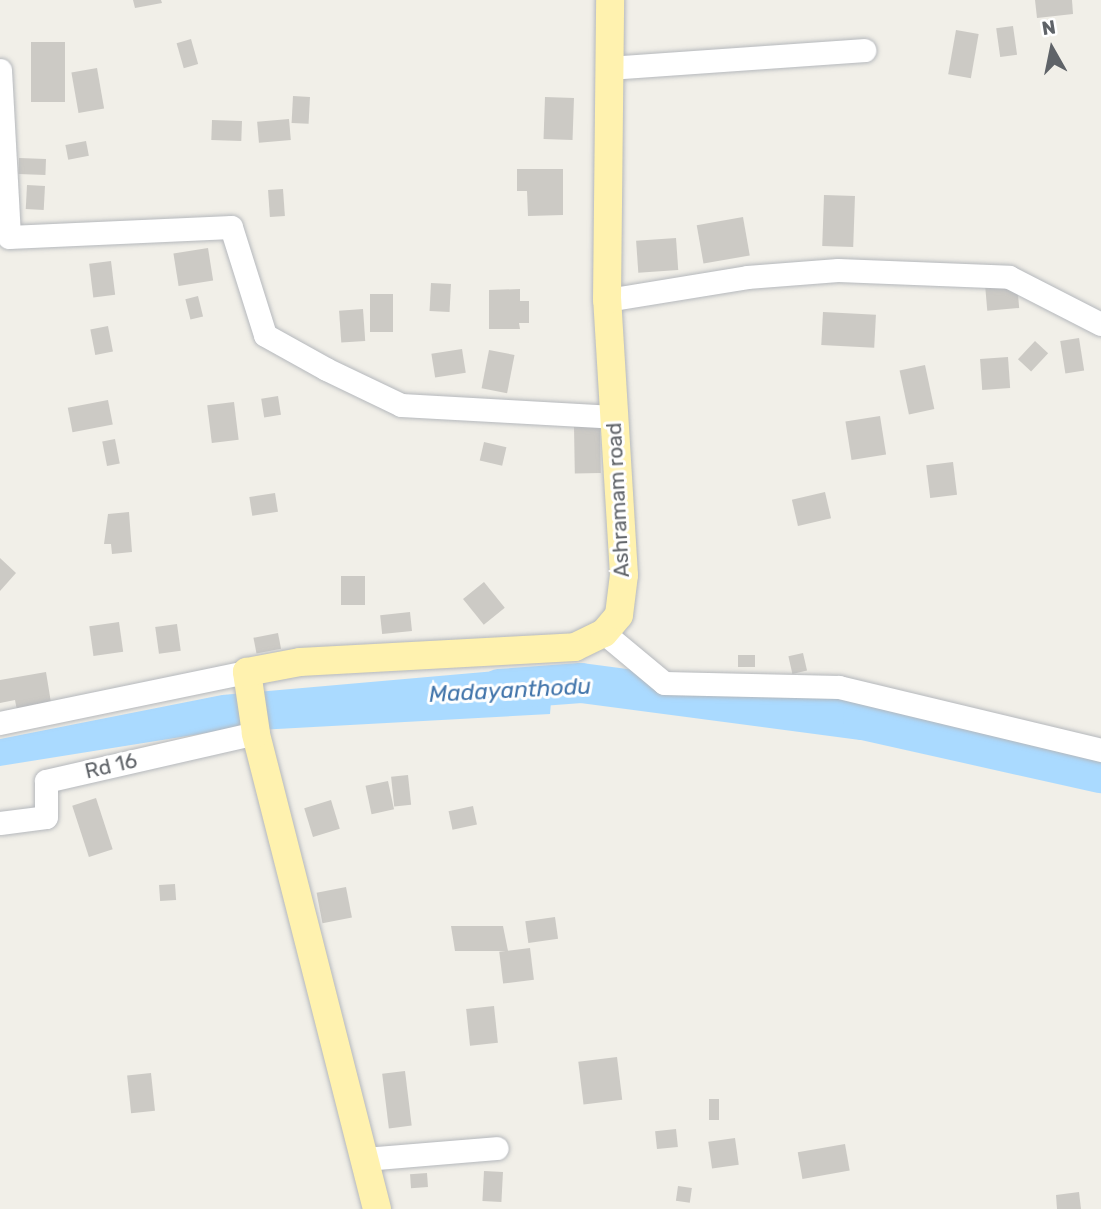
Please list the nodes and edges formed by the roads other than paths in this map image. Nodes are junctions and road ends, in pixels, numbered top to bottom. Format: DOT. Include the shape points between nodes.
graph roads {
  1 [pos="610,0"];
  2 [pos="864,50"];
  3 [pos="609,68"];
  4 [pos="0,70"];
  5 [pos="607,300"];
  6 [pos="1101,324"];
  7 [pos="614,417"];
  8 [pos="604,633"];
  9 [pos="247,672"];
  10 [pos="0,723"];
  11 [pos="256,733"];
  12 [pos="1101,750"];
  13 [pos="0,823"];
  14 [pos="497,1148"];
  15 [pos="364,1159"];
  16 [pos="377,1209"];
  1 -- 3 [label="main road, Ashramam road"];
  2 -- 3 [label="street"];
  3 -- 5 [label="main road, Ashramam road"];
  4 -- 7 [label="street" via="9,237 231,226 265,335 326,369 401,405"];
  5 -- 6 [label="street" via="747,277 838,270 1009,277"];
  5 -- 7 [label="main road, Ashramam road"];
  7 -- 8 [label="main road, Ashramam road" via="624,575 619,615"];
  8 -- 9 [label="main road" via="575,647 300,662"];
  8 -- 12 [label="street" via="664,683 839,687"];
  9 -- 10 [label="street"];
  9 -- 11 [label="main road"];
  11 -- 13 [label="street, Rd 16" via="46,781 46,817"];
  11 -- 15 [label="main road"];
  14 -- 15 [label="street"];
  15 -- 16 [label="main road"];
}
